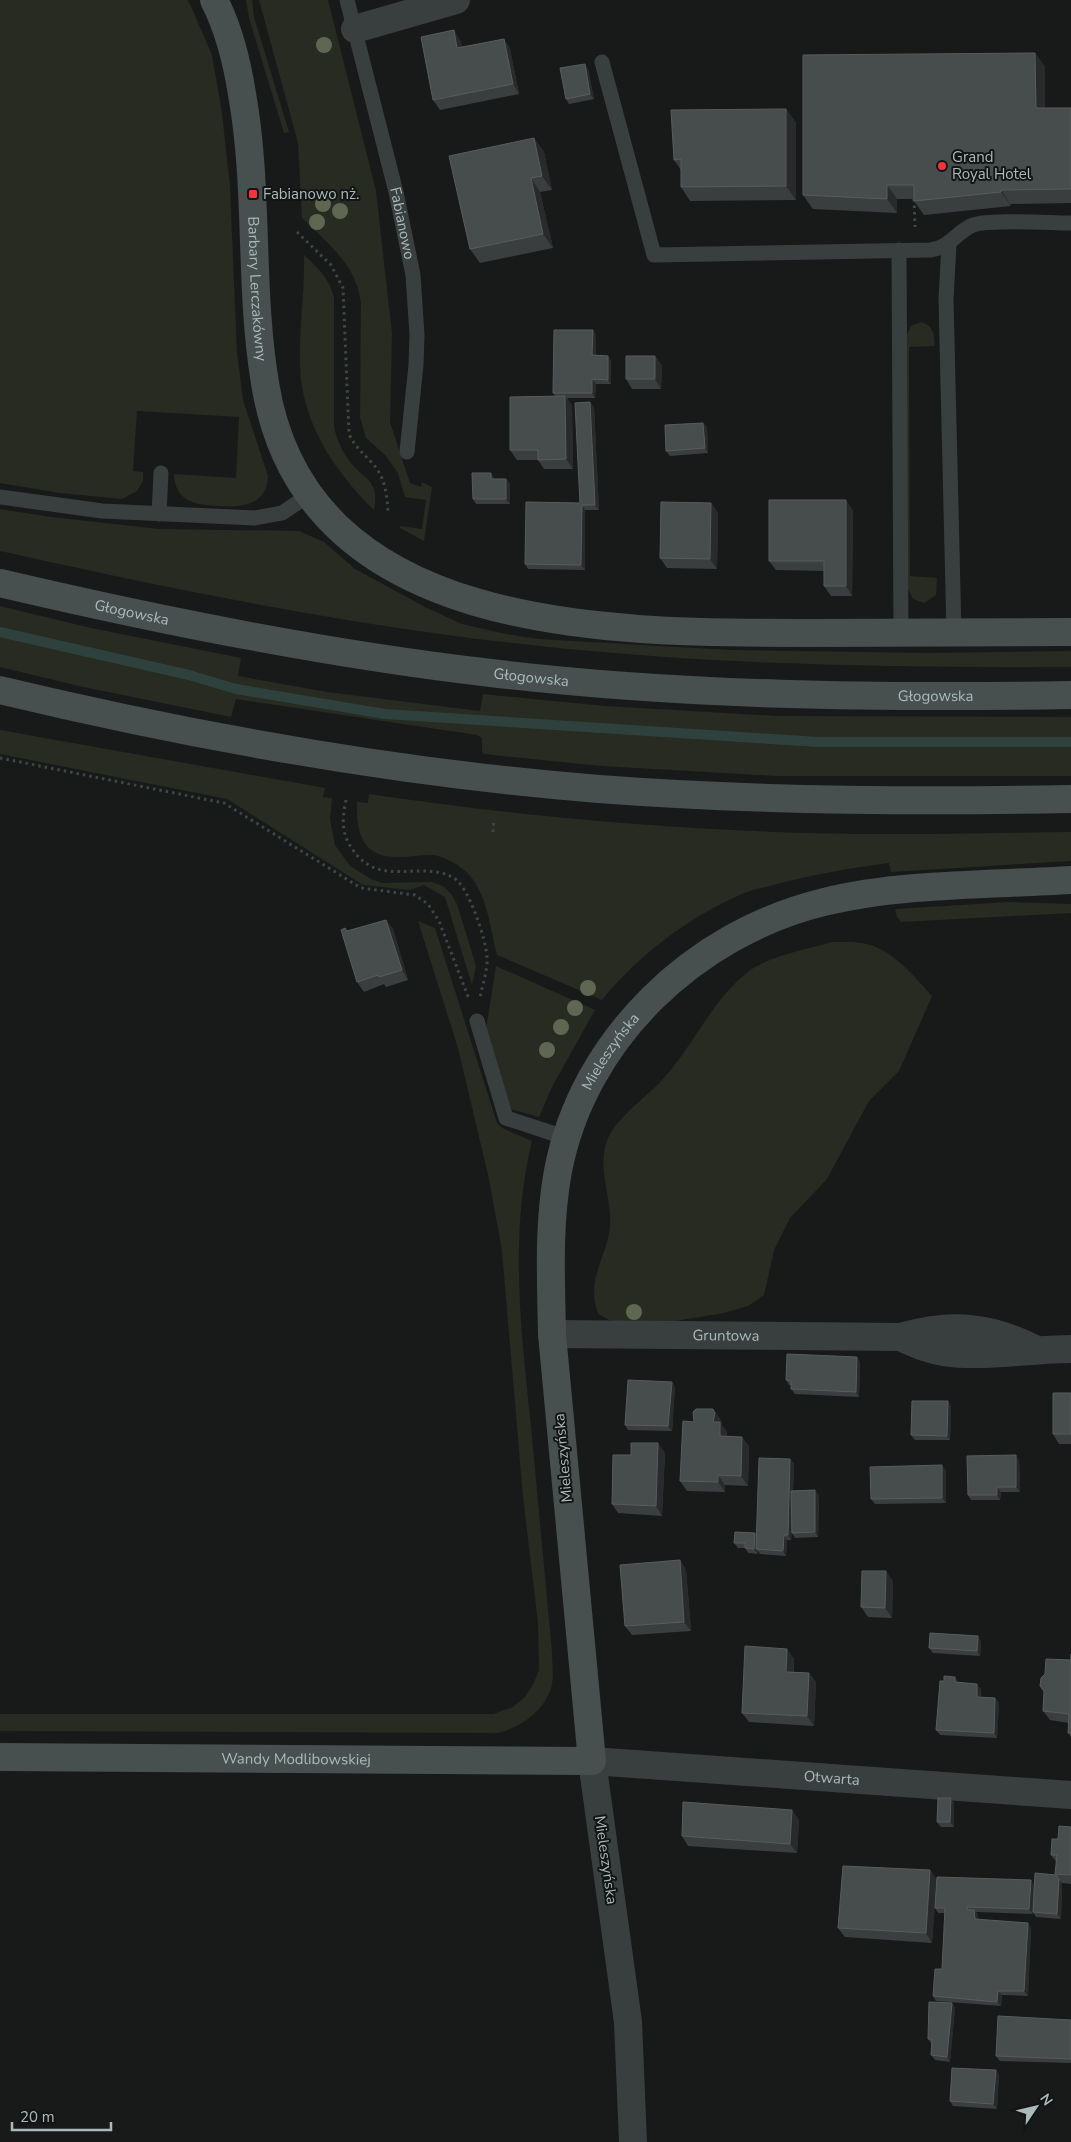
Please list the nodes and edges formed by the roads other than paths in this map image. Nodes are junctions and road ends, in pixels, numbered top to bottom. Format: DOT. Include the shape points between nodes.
graph roads {
  1 [pos="214,0"];
  2 [pos="347,0"];
  3 [pos="456,0"];
  4 [pos="355,29"];
  5 [pos="602,62"];
  6 [pos="1071,222"];
  7 [pos="949,244"];
  8 [pos="898,250"];
  9 [pos="407,452"];
  10 [pos="161,473"];
  11 [pos="0,496"];
  12 [pos="314,502"];
  13 [pos="159,514"];
  14 [pos="0,583"];
  15 [pos="1071,632"];
  16 [pos="901,633"];
  17 [pos="954,633"];
  18 [pos="0,690"];
  19 [pos="1071,695"];
  20 [pos="1071,799"];
  21 [pos="1071,880"];
  22 [pos="476,1021"];
  23 [pos="567,1138"];
  24 [pos="552,1334"];
  25 [pos="1071,1349"];
  26 [pos="0,1757"];
  27 [pos="592,1761"];
  28 [pos="1071,1795"];
  29 [pos="633,2142"];
  1 -- 12 [label="street, Barbary Lerczakówny" via="234,54 245,108 253,194 258,319 267,395 286,458"];
  2 -- 4 [label="lane, Fabianowo"];
  3 -- 4 [label="street"];
  4 -- 9 [label="lane, Fabianowo" via="396,192 413,276 416,365"];
  5 -- 8 [label="lane" via="654,256"];
  6 -- 7 [label="lane" via="982,223 966,230"];
  7 -- 8 [label="lane" via="939,249"];
  7 -- 17 [label="lane" via="946,299"];
  8 -- 16 [label="lane"];
  10 -- 13 [label="lane"];
  11 -- 13 [label="lane"];
  12 -- 13 [label="lane" via="263,517"];
  12 -- 16 [label="street" via="366,549 415,579 459,598 506,612 633,628 750,633"];
  14 -- 19 [label="street, Głogowska" via="229,634 493,674 607,685 779,695"];
  15 -- 17 [label="street"];
  16 -- 17 [label="street"];
  18 -- 20 [label="street" via="162,726 306,753 540,784 793,799"];
  21 -- 23 [label="street, Mieleszyńska" via="907,890 825,902 782,914 716,946 654,995 629,1022 585,1089"];
  22 -- 23 [label="lane" via="506,1118"];
  23 -- 24 [label="street, Mieleszyńska" via="558,1170 552,1214"];
  24 -- 25 [label="street, Gruntowa" via="900,1337 942,1352 985,1354"];
  24 -- 27 [label="street, Mieleszyńska"];
  26 -- 27 [label="street, Wandy Modlibowskiej"];
  27 -- 28 [label="street, Otwarta"];
  27 -- 29 [label="street, Mieleszyńska" via="628,2022"];
}
